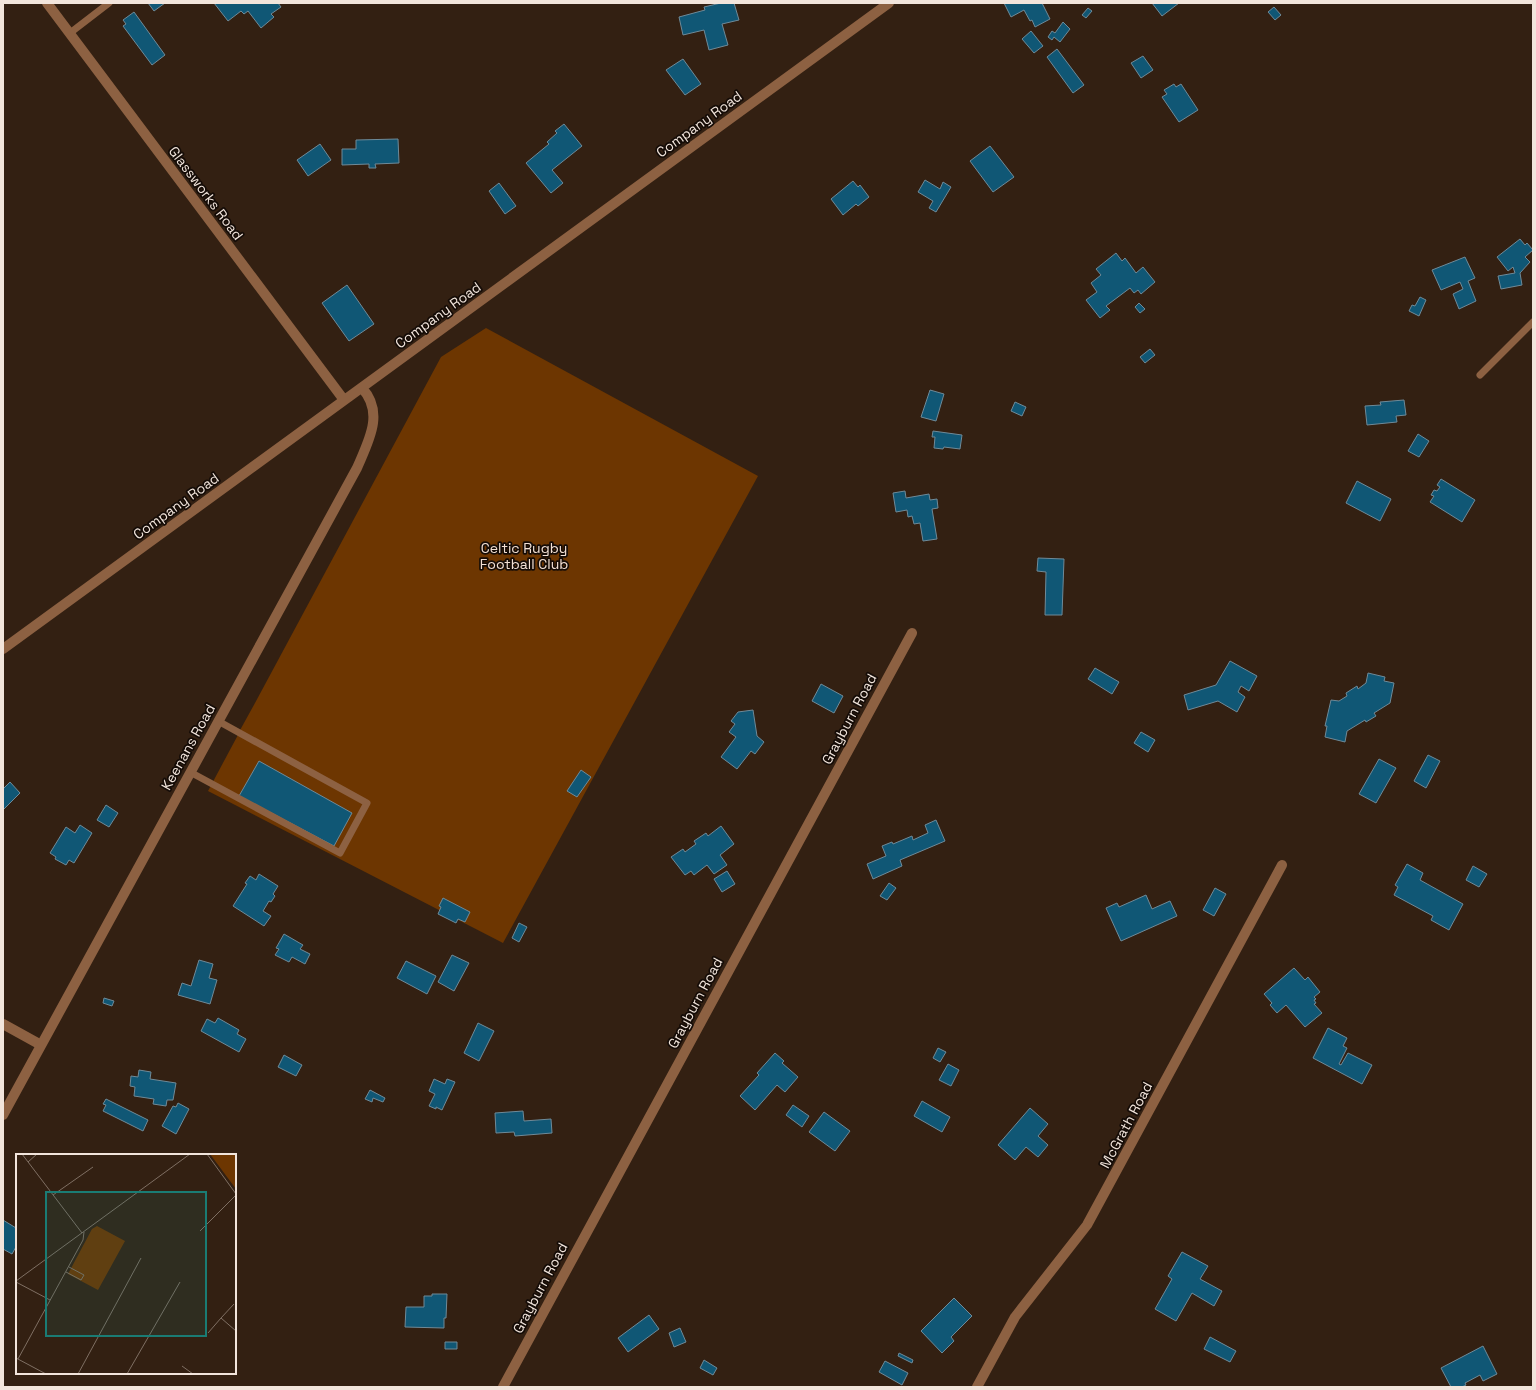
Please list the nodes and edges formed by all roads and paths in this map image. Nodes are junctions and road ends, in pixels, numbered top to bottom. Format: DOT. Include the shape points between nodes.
graph roads {
  1 [pos="47,3"];
  2 [pos="109,3"];
  3 [pos="889,3"];
  4 [pos="70,33"];
  5 [pos="1533,322"];
  6 [pos="1480,375"];
  7 [pos="362,388"];
  8 [pos="344,400"];
  9 [pos="912,633"];
  10 [pos="3,649"];
  11 [pos="218,721"];
  12 [pos="190,772"];
  13 [pos="1282,865"];
  14 [pos="3,1024"];
  15 [pos="41,1045"];
  16 [pos="3,1115"];
  17 [pos="503,1387"];
  18 [pos="976,1387"];
  1 -- 4 [label="street, Glassworks Road"];
  2 -- 4 [label="lane"];
  3 -- 7 [label="street, Company Road"];
  4 -- 8 [label="street, Glassworks Road"];
  5 -- 6 [label="lane"];
  7 -- 8 [label="street, Company Road"];
  7 -- 11 [label="street, Keenans Road" via="368,394 373,412 373,427 368,443 357,468"];
  8 -- 10 [label="street, Company Road"];
  9 -- 17 [label="street, Grayburn Road"];
  11 -- 12 [label="street, Keenans Road"];
  11 -- 12 [label="lane" via="367,803 340,853"];
  12 -- 15 [label="street, Keenans Road"];
  13 -- 18 [label="street, McGrath Road" via="1087,1225 1015,1317"];
  14 -- 15 [label="street"];
  15 -- 16 [label="street, Keenans Road"];
}
